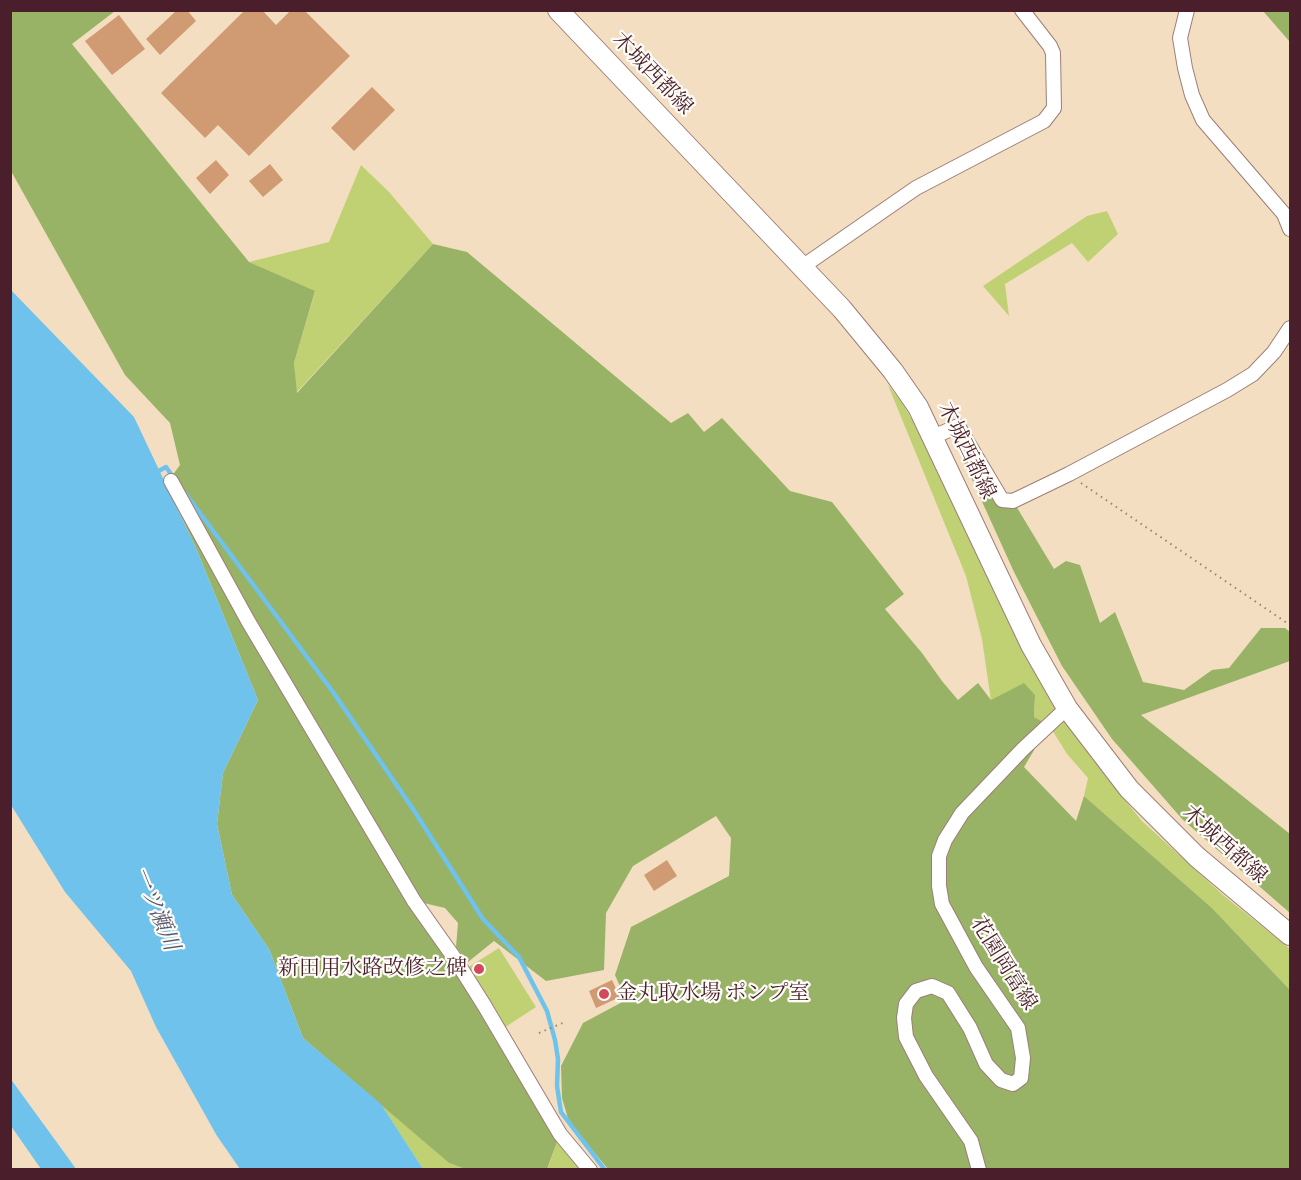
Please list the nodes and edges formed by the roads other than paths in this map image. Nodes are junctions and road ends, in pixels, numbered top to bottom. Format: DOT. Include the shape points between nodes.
graph roads {
  1 [pos="558,10"];
  2 [pos="1022,10"];
  3 [pos="1187,10"];
  4 [pos="1290,229"];
  5 [pos="802,267"];
  6 [pos="1290,328"];
  7 [pos="933,437"];
  8 [pos="171,481"];
  9 [pos="1067,708"];
  10 [pos="1290,935"];
  11 [pos="590,1170"];
  12 [pos="979,1170"];
  1 -- 5 [label="main road, 木城西都線"];
  2 -- 5 [label="street" via="1053,53 1054,108 1044,120 916,188"];
  3 -- 4 [label="street" via="1180,38 1192,95 1203,120 1284,214"];
  5 -- 7 [label="main road, 木城西都線" via="893,371"];
  6 -- 7 [label="street" via="1253,374 1013,501 1002,500 958,426"];
  7 -- 9 [label="main road, 木城西都線" via="1031,645"];
  8 -- 11 [label="street" via="248,621 414,901 473,986 560,1134"];
  9 -- 10 [label="main road, 木城西都線" via="1129,789 1197,857"];
  9 -- 12 [label="street, 花園岡富線" via="962,813 939,856 942,904 976,967 1018,1028 1023,1058 1021,1078 1013,1084 1001,1080 986,1064 948,993 932,986 916,991 906,1004 906,1036 926,1076 971,1141"];
}
